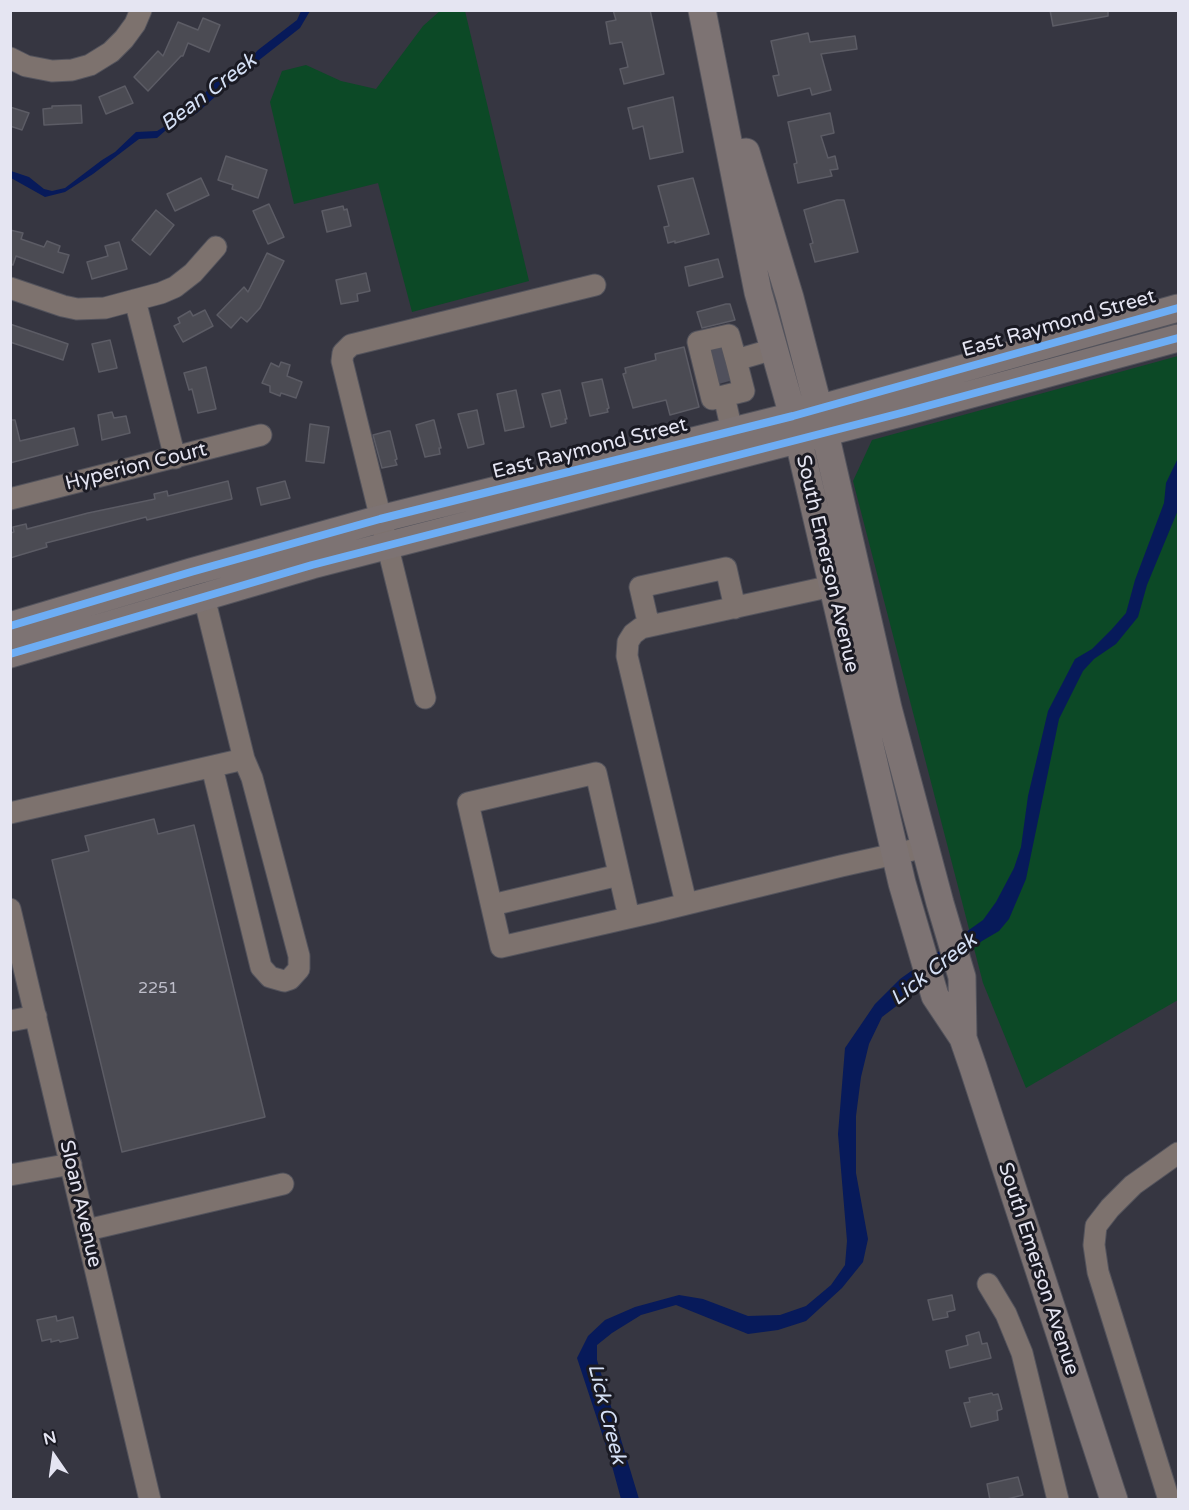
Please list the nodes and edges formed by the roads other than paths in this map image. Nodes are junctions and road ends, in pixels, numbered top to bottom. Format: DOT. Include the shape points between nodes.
graph roads {
  1 [pos="141,10"];
  2 [pos="702,10"];
  3 [pos="10,58"];
  4 [pos="216,247"];
  5 [pos="594,285"];
  6 [pos="10,288"];
  7 [pos="135,300"];
  8 [pos="1179,308"];
  9 [pos="1179,338"];
  10 [pos="774,349"];
  11 [pos="822,421"];
  12 [pos="796,427"];
  13 [pos="732,431"];
  14 [pos="261,435"];
  15 [pos="175,458"];
  16 [pos="10,499"];
  17 [pos="380,519"];
  18 [pos="387,546"];
  19 [pos="832,586"];
  20 [pos="204,597"];
  21 [pos="735,608"];
  22 [pos="10,626"];
  23 [pos="649,626"];
  24 [pos="10,654"];
  25 [pos="425,698"];
  26 [pos="244,759"];
  27 [pos="212,766"];
  28 [pos="10,813"];
  29 [pos="926,847"];
  30 [pos="894,855"];
  31 [pos="619,874"];
  32 [pos="686,903"];
  33 [pos="492,905"];
  34 [pos="10,909"];
  35 [pos="629,917"];
  36 [pos="36,1016"];
  37 [pos="10,1021"];
  38 [pos="963,1038"];
  39 [pos="1179,1153"];
  40 [pos="71,1164"];
  41 [pos="10,1175"];
  42 [pos="283,1184"];
  43 [pos="87,1230"];
  44 [pos="988,1284"];
  45 [pos="150,1500"];
  46 [pos="1058,1500"];
  47 [pos="1114,1500"];
  48 [pos="1170,1500"];
  1 -- 3 [label="street" via="132,29 96,62 52,71"];
  2 -- 10 [label="main road, South Emerson Avenue" via="758,292"];
  2 -- 11 [label="main road, South Emerson Avenue" via="790,298"];
  4 -- 7 [label="street" via="183,282"];
  5 -- 17 [label="street" via="351,345 345,351 342,361"];
  6 -- 7 [label="street" via="77,309 105,308"];
  7 -- 15 [label="street"];
  8 -- 11 [label="main road, East Raymond Street"];
  9 -- 11 [label="main road, East Raymond Street"];
  10 -- 12 [label="main road, South Emerson Avenue"];
  10 -- 13 [label="street" via="721,367"];
  11 -- 12 [label="main road, East Raymond Street"];
  11 -- 29 [label="main road, South Emerson Avenue" via="888,708"];
  12 -- 13 [label="main road, East Raymond Street"];
  12 -- 18 [label="main road, East Raymond Street"];
  12 -- 19 [label="main road, South Emerson Avenue"];
  13 -- 17 [label="main road, East Raymond Street"];
  14 -- 15 [label="street, Hyperion Court"];
  15 -- 16 [label="street, Hyperion Court"];
  17 -- 18 [label="street"];
  17 -- 22 [label="main road, East Raymond Street"];
  18 -- 20 [label="main road, East Raymond Street"];
  18 -- 25 [label="street"];
  19 -- 21 [label="street"];
  19 -- 30 [label="main road, South Emerson Avenue"];
  20 -- 24 [label="main road, East Raymond Street"];
  20 -- 26 [label="street"];
  21 -- 23 [label="street"];
  21 -- 23 [label="street" via="726,568 640,586"];
  23 -- 32 [label="street" via="633,634 627,656"];
  26 -- 27 [label="street"];
  26 -- 27 [label="street" via="299,956 299,969 284,981 270,977 261,967"];
  27 -- 28 [label="street"];
  29 -- 30 [label="street"];
  29 -- 38 [label="main road, South Emerson Avenue" via="962,977"];
  30 -- 32 [label="street"];
  30 -- 38 [label="main road, South Emerson Avenue" via="935,996"];
  31 -- 33 [label="street"];
  31 -- 33 [label="street" via="596,773 468,803"];
  31 -- 35 [label="street"];
  32 -- 35 [label="street"];
  33 -- 35 [label="street" via="501,947"];
  34 -- 36 [label="street, Sloan Avenue"];
  36 -- 37 [label="street"];
  36 -- 40 [label="street, Sloan Avenue"];
  38 -- 47 [label="main road, South Emerson Avenue"];
  39 -- 48 [label="street" via="1133,1185 1110,1208 1096,1226 1094,1245 1098,1272"];
  40 -- 41 [label="street"];
  40 -- 43 [label="street, Sloan Avenue"];
  42 -- 43 [label="street"];
  43 -- 45 [label="street, Sloan Avenue"];
  44 -- 46 [label="street" via="1022,1353"];
}
